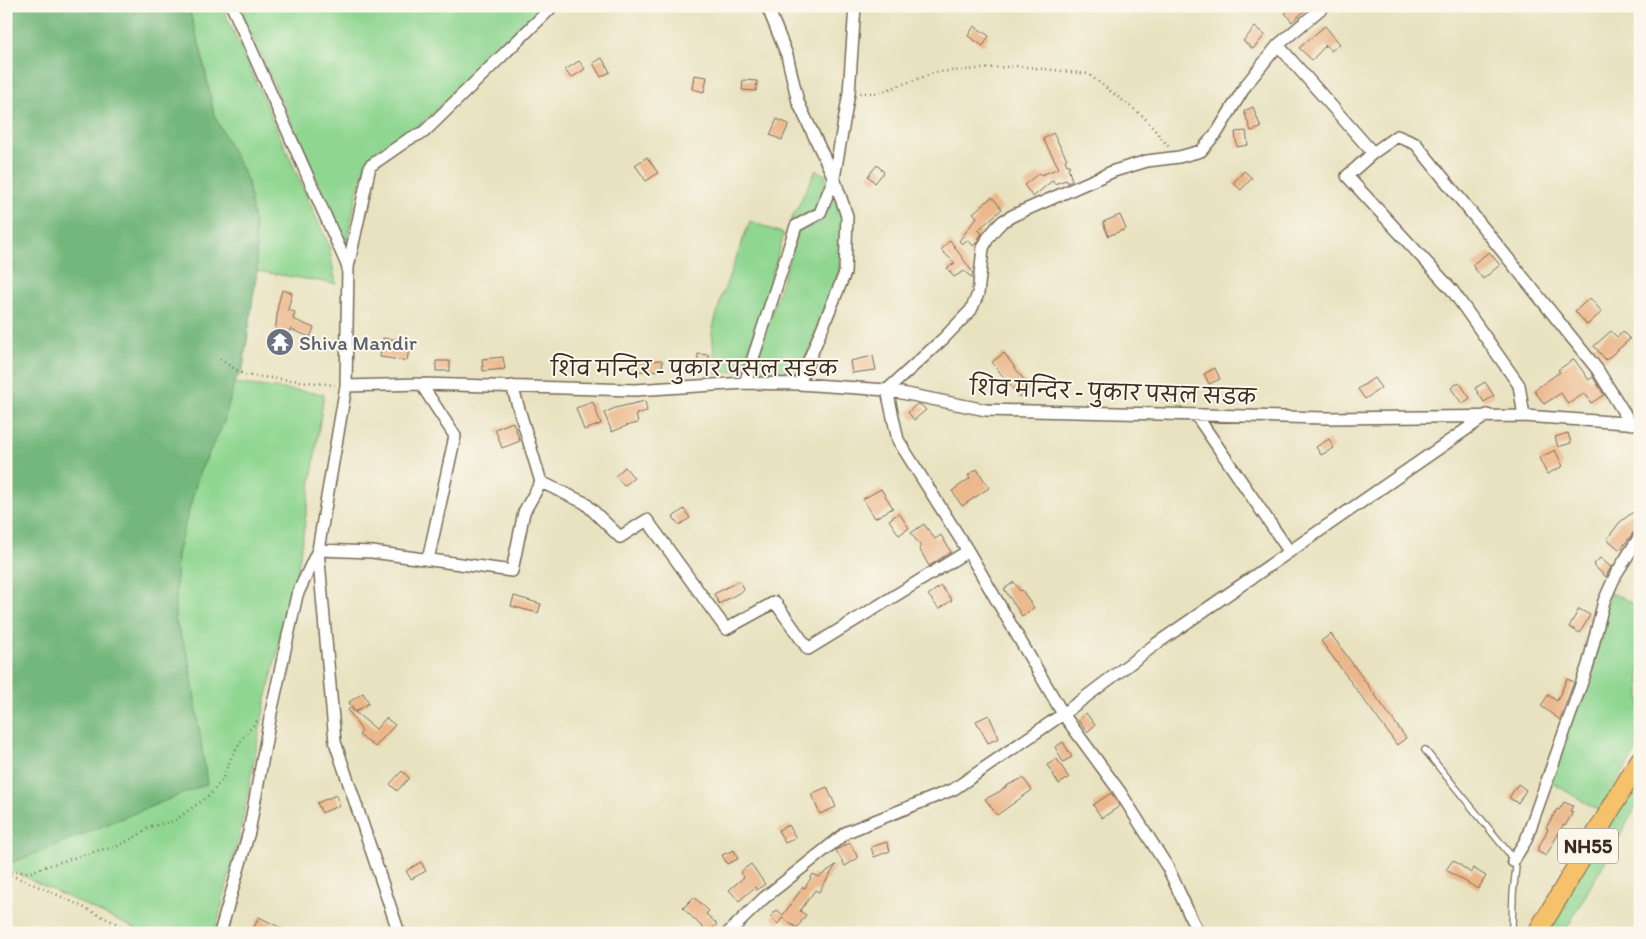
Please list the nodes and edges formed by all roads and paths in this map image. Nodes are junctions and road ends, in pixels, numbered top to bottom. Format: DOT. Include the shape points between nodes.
graph roads {
  1 [pos="232,6"];
  2 [pos="766,6"];
  3 [pos="855,6"];
  4 [pos="1324,6"];
  5 [pos="550,8"];
  6 [pos="1278,45"];
  7 [pos="849,93"];
  8 [pos="1373,153"];
  9 [pos="1179,157"];
  10 [pos="834,178"];
  11 [pos="348,267"];
  12 [pos="220,359"];
  13 [pos="745,383"];
  14 [pos="421,384"];
  15 [pos="798,384"];
  16 [pos="346,386"];
  17 [pos="512,386"];
  18 [pos="887,390"];
  19 [pos="1196,415"];
  20 [pos="1488,415"];
  21 [pos="1524,416"];
  22 [pos="1636,424"];
  23 [pos="541,482"];
  24 [pos="1640,536"];
  25 [pos="318,550"];
  26 [pos="968,551"];
  27 [pos="1289,551"];
  28 [pos="428,560"];
  29 [pos="271,713"];
  30 [pos="1063,714"];
  31 [pos="1425,750"];
  32 [pos="1640,760"];
  33 [pos="1513,861"];
  34 [pos="6,873"];
  35 [pos="136,933"];
  36 [pos="220,933"];
  37 [pos="399,933"];
  38 [pos="728,933"];
  39 [pos="1198,933"];
  40 [pos="1517,933"];
  41 [pos="1537,933"];
  1 -- 11 [label="street"];
  2 -- 10 [label="street" via="787,55 798,102"];
  3 -- 7 [label="street"];
  4 -- 6 [label="street"];
  5 -- 11 [label="street" via="424,132 370,166"];
  6 -- 8 [label="street"];
  6 -- 9 [label="street" via="1201,151"];
  7 -- 9 [label="path" via="878,93 937,72 1018,66 1088,74 1143,116"];
  7 -- 10 [label="street"];
  8 -- 21 [label="street" via="1347,176 1452,290 1518,386"];
  8 -- 22 [label="street" via="1398,136 1416,144 1597,370"];
  9 -- 18 [label="street" via="1147,161 1114,171 1002,221 983,248 978,294 971,310"];
  10 -- 13 [label="street" via="820,213 796,226"];
  10 -- 15 [label="street" via="848,216 845,273"];
  11 -- 16 [label="street"];
  12 -- 16 [label="path" via="244,375"];
  13 -- 15 [label="street, शिव मन्दिर - पुकार पसल सडक"];
  13 -- 17 [label="street, शिव मन्दिर - पुकार पसल सडक" via="636,390"];
  14 -- 16 [label="street, शिव मन्दिर - पुकार पसल सडक"];
  14 -- 17 [label="street, शिव मन्दिर - पुकार पसल सडक"];
  14 -- 28 [label="street" via="455,436"];
  15 -- 18 [label="street, शिव मन्दिर - पुकार पसल सडक"];
  16 -- 25 [label="street"];
  17 -- 23 [label="street"];
  18 -- 19 [label="street, शिव मन्दिर - पुकार पसल सडक" via="986,410"];
  18 -- 26 [label="street" via="898,440"];
  19 -- 20 [label="street, शिव मन्दिर - पुकार पसल सडक" via="1326,418"];
  19 -- 27 [label="street"];
  20 -- 21 [label="street, शिव मन्दिर - पुकार पसल सडक"];
  20 -- 27 [label="street"];
  21 -- 22 [label="street, शिव मन्दिर - पुकार पसल सडक"];
  23 -- 26 [label="street" via="585,503 620,537 647,520 726,629 775,602 808,649"];
  23 -- 28 [label="street" via="524,512 512,571"];
  24 -- 33 [label="street" via="1616,574 1604,601 1588,665 1526,840"];
  25 -- 28 [label="street" via="372,552"];
  25 -- 29 [label="street" via="297,595"];
  25 -- 37 [label="street" via="336,742"];
  26 -- 30 [label="street"];
  27 -- 30 [label="street"];
  29 -- 34 [label="path" via="260,718 244,736 222,780 210,795 174,821 148,827 116,847 31,872"];
  29 -- 36 [label="street" via="249,832"];
  30 -- 38 [label="street" via="954,789 847,832 764,898"];
  30 -- 39 [label="street" via="1120,792 1163,861"];
  31 -- 33 [label="lane"];
  32 -- 41 [label="main road, NH55"];
  33 -- 40 [label="lane" via="1516,867 1512,926"];
  34 -- 35 [label="path"];
}
